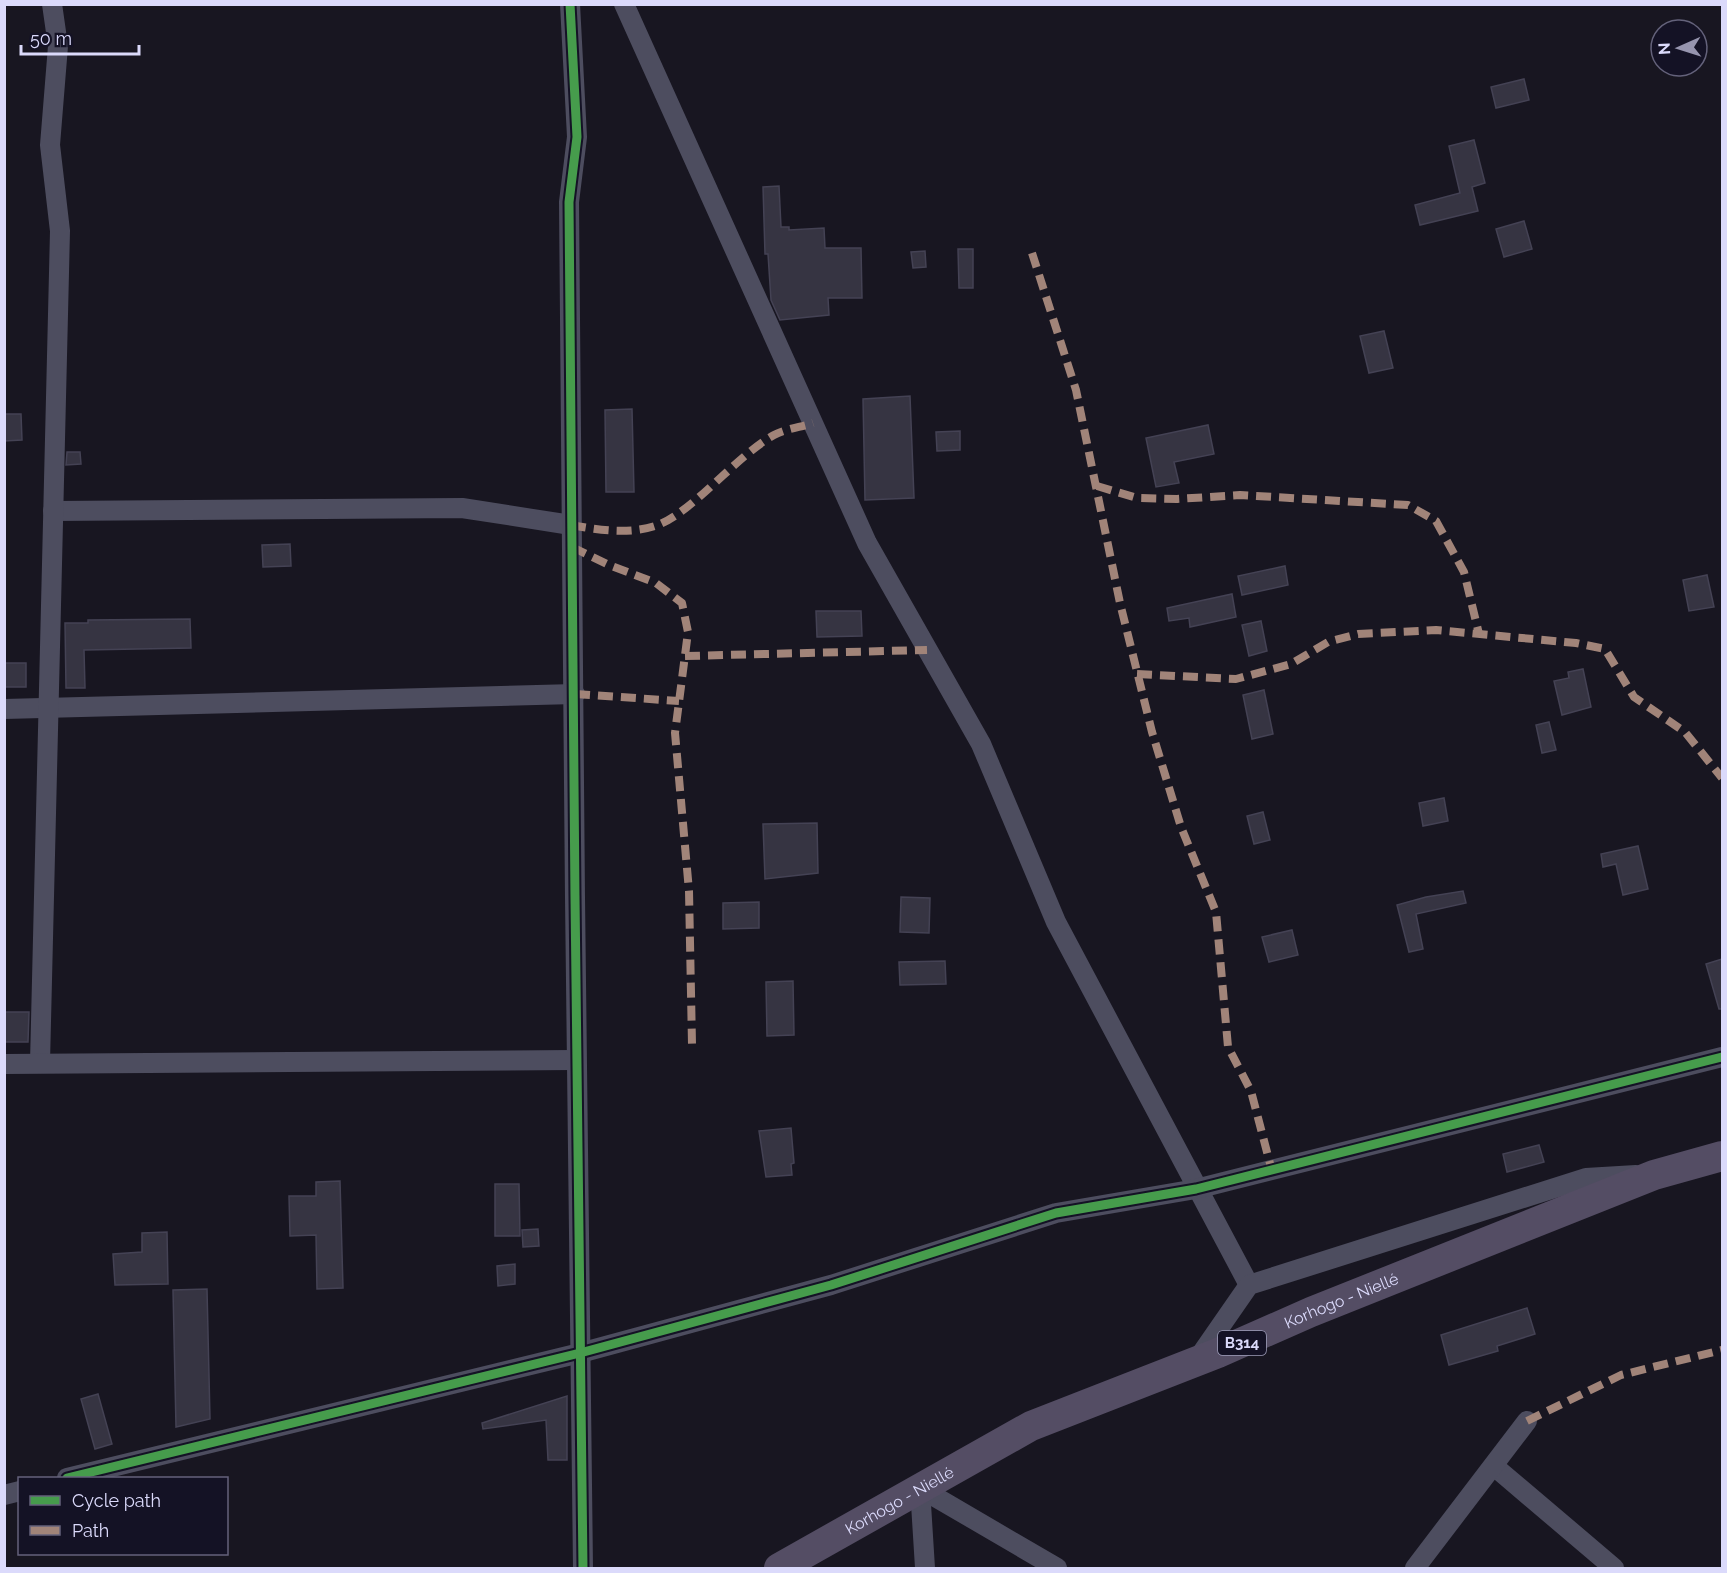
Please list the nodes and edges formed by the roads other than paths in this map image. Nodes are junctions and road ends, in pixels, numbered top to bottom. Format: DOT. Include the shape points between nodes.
graph roads {
  1 [pos="52,4"];
  2 [pos="570,4"];
  3 [pos="624,4"];
  4 [pos="53,511"];
  5 [pos="572,525"];
  6 [pos="575,694"];
  7 [pos="4,709"];
  8 [pos="48,709"];
  9 [pos="1722,1058"];
  10 [pos="574,1060"];
  11 [pos="40,1063"];
  12 [pos="4,1064"];
  13 [pos="1722,1156"];
  14 [pos="1654,1175"];
  15 [pos="1196,1189"];
  16 [pos="1249,1284"];
  17 [pos="580,1353"];
  18 [pos="1196,1362"];
  19 [pos="1527,1421"];
  20 [pos="1495,1467"];
  21 [pos="75,1477"];
  22 [pos="920,1488"];
  23 [pos="583,1569"];
  24 [pos="779,1569"];
  25 [pos="925,1569"];
  26 [pos="1057,1569"];
  27 [pos="1415,1569"];
  28 [pos="1614,1569"];
  1 -- 4 [label="street" via="58,46 50,145 60,231"];
  2 -- 5 [label="street" via="577,137 569,202"];
  3 -- 15 [label="street" via="867,543 981,744 1056,922"];
  4 -- 5 [label="street" via="462,508"];
  4 -- 8 [label="street"];
  5 -- 6 [label="street"];
  6 -- 8 [label="street"];
  6 -- 10 [label="street"];
  7 -- 8 [label="street"];
  8 -- 11 [label="street"];
  9 -- 15 [label="street"];
  10 -- 11 [label="street"];
  10 -- 17 [label="street"];
  11 -- 12 [label="street"];
  13 -- 14 [label="main road, Korhogo - Niellé / B314"];
  14 -- 16 [label="street" via="1586,1178"];
  14 -- 18 [label="main road, Korhogo - Niellé / B314"];
  15 -- 16 [label="street"];
  15 -- 17 [label="street" via="1056,1213 831,1286"];
  16 -- 18 [label="street"];
  17 -- 21 [label="street"];
  17 -- 23 [label="street"];
  18 -- 22 [label="main road, Korhogo - Niellé / B314" via="1031,1426"];
  19 -- 20 [label="street"];
  20 -- 27 [label="street"];
  20 -- 28 [label="street"];
  22 -- 24 [label="main road, Korhogo - Niellé / B314"];
  22 -- 25 [label="street"];
  22 -- 26 [label="street"];
}
